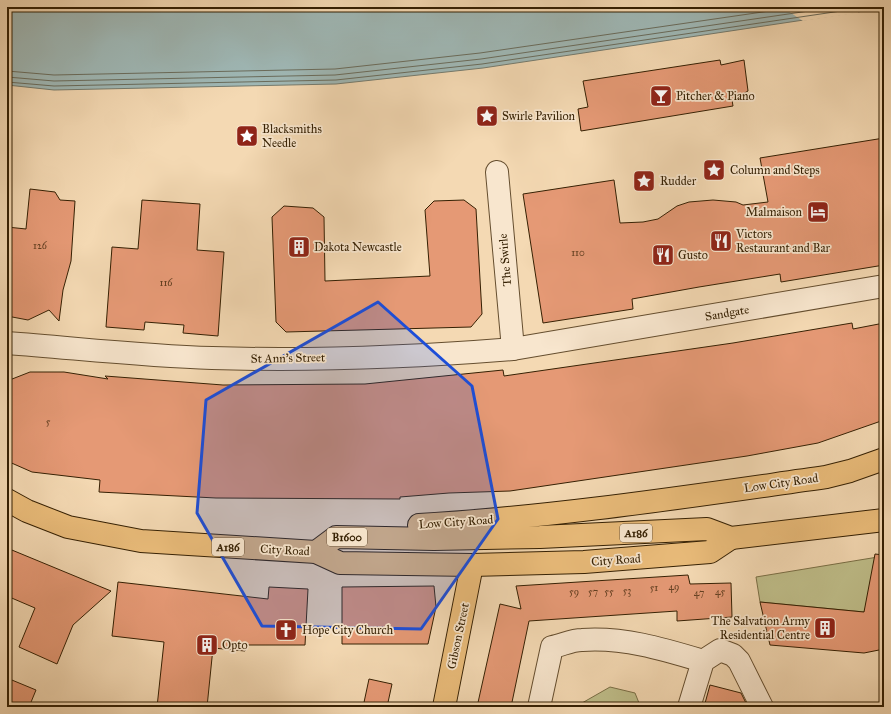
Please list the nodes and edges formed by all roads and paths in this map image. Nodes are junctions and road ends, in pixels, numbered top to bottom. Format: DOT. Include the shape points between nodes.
graph roads {
  1 [pos="498,172"];
  2 [pos="884,286"];
  3 [pos="570,340"];
  4 [pos="7,343"];
  5 [pos="513,349"];
  6 [pos="884,459"];
  7 [pos="7,500"];
  8 [pos="605,508"];
  9 [pos="884,520"];
  10 [pos="383,537"];
  11 [pos="540,537"];
  12 [pos="731,538"];
  13 [pos="434,539"];
  14 [pos="316,552"];
  15 [pos="472,565"];
  16 [pos="703,662"];
  17 [pos="444,707"];
  18 [pos="539,707"];
  19 [pos="689,707"];
  20 [pos="762,707"];
  1 -- 5 [label="street, The Swirle"];
  2 -- 3 [label="street, Sandgate"];
  3 -- 5 [label="street, St Ann's Street"];
  4 -- 5 [label="street, St Ann's Street" via="179,357 251,359"];
  6 -- 8 [label="main road, Low City Road / B1600" via="826,477"];
  7 -- 14 [label="main road, City Road / A186" via="68,527 141,542"];
  8 -- 10 [label="main road, Low City Road / B1600" via="491,521 395,526"];
  8 -- 11 [label="main road, Low City Road / B1600"];
  9 -- 12 [label="main road, City Road / A186"];
  10 -- 13 [label="main road, City Road / A186"];
  10 -- 14 [label="main road, B1600" via="336,537"];
  11 -- 12 [label="main road, City Road / A186" via="707,529"];
  11 -- 13 [label="main road, City Road / A186"];
  11 -- 15 [label="main road, City Road / A186"];
  12 -- 15 [label="main road, City Road / A186" via="710,552 584,562"];
  13 -- 15 [label="main road" via="456,551"];
  14 -- 15 [label="main road, City Road / A186" via="340,563"];
  15 -- 17 [label="main road, Gibson Street"];
  16 -- 18 [label="street" via="620,640 581,640 552,647"];
  16 -- 19 [label="street"];
  16 -- 20 [label="street" via="720,650 733,655 739,661"];
}
